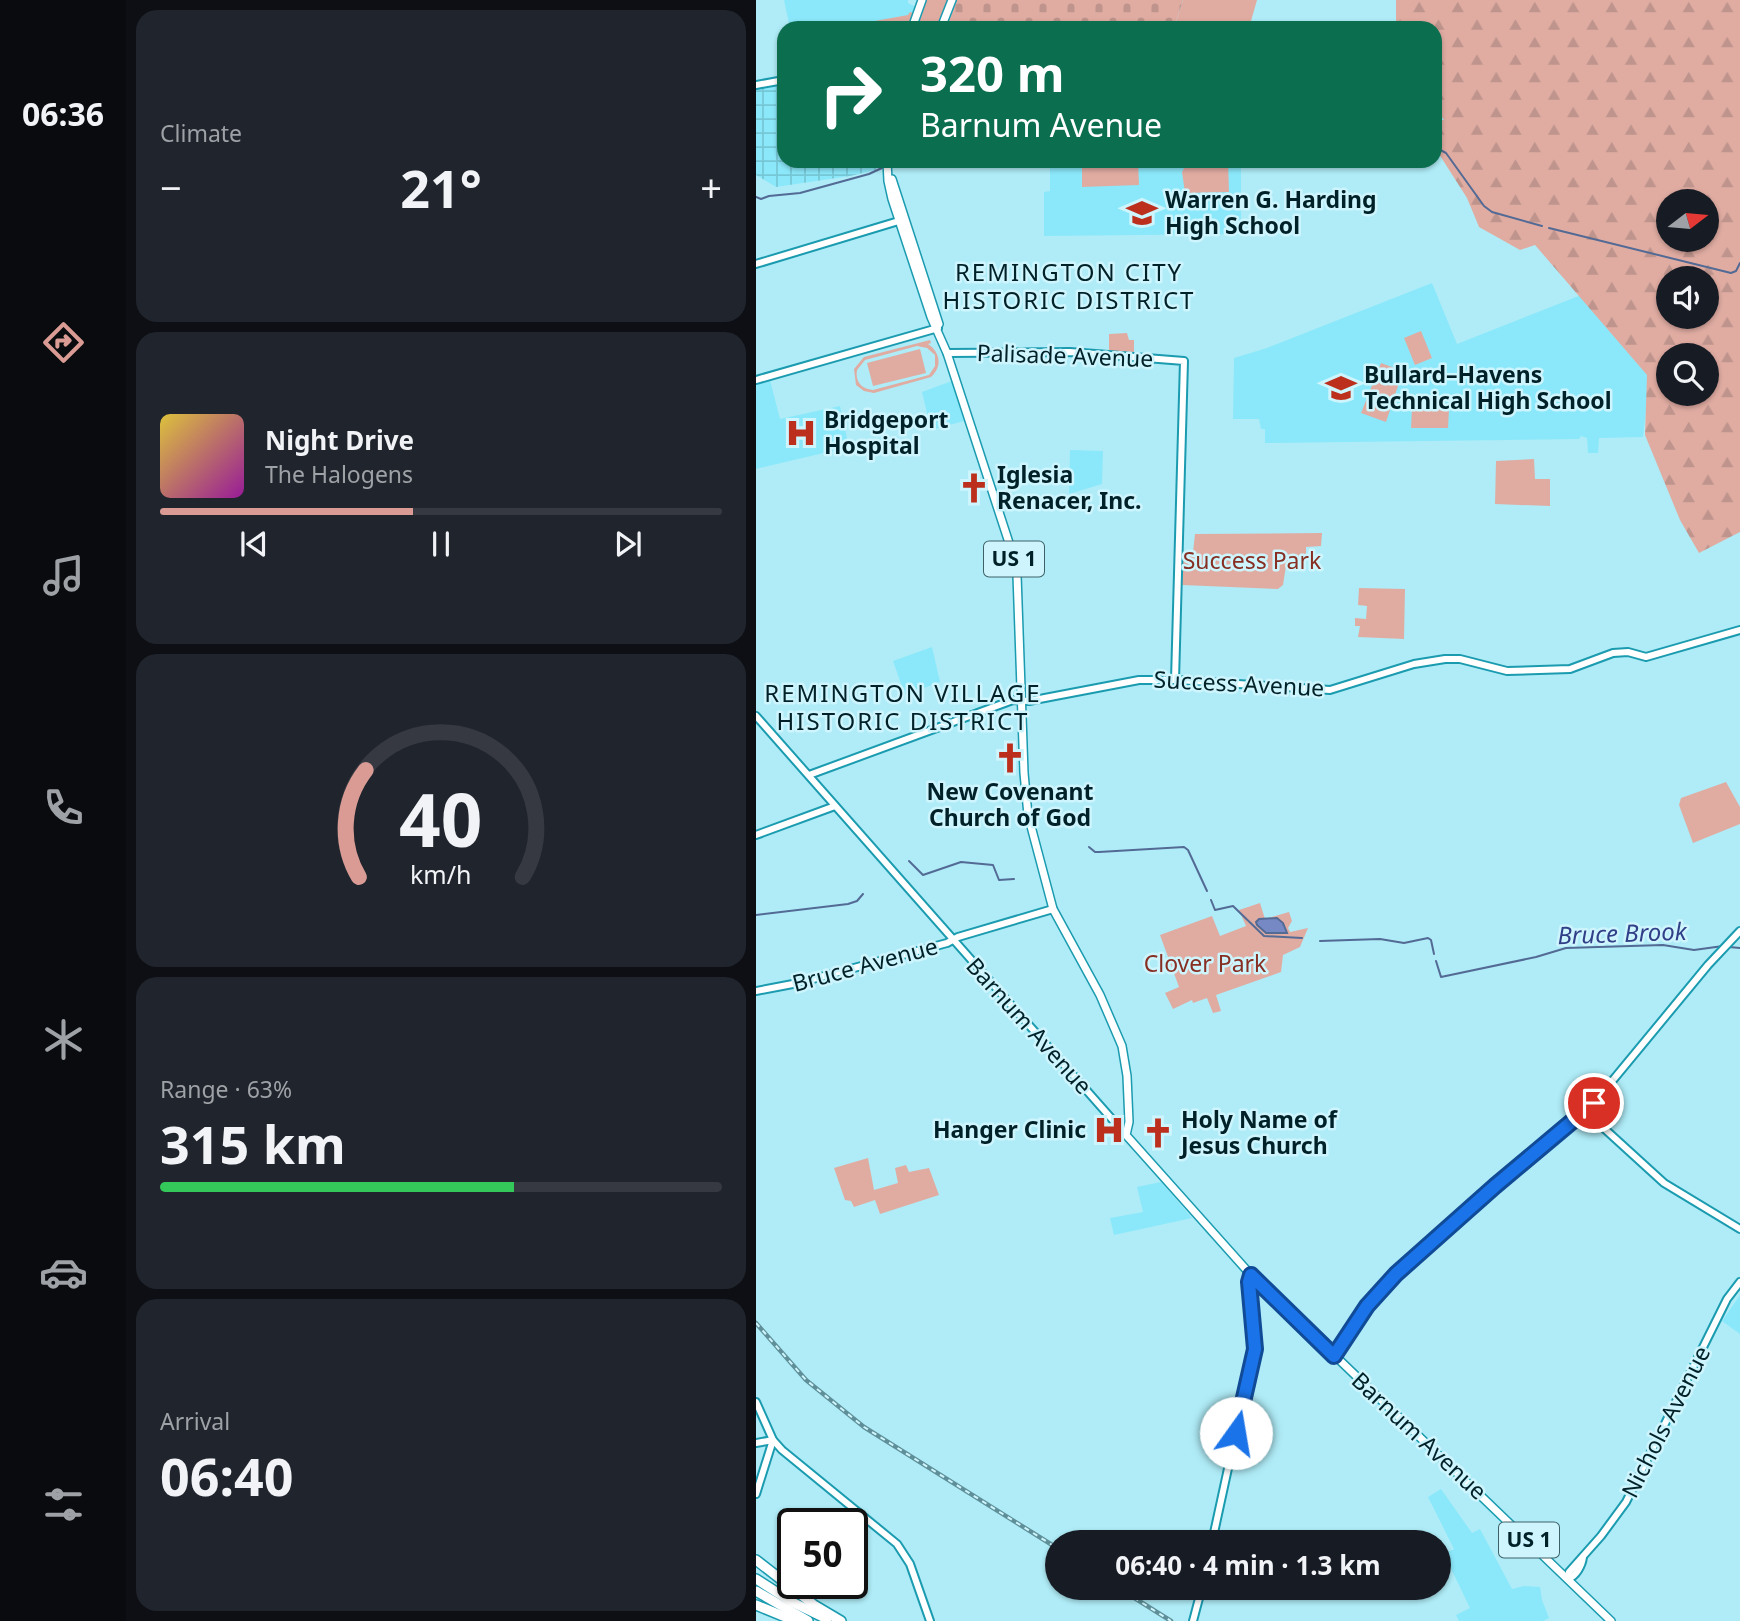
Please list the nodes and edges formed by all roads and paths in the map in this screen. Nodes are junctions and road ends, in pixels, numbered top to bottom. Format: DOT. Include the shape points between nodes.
graph roads {
  1 [pos="922,0"];
  2 [pos="952,0"];
  3 [pos="914,21"];
  4 [pos="944,21"];
  5 [pos="777,81"];
  6 [pos="756,85"];
  7 [pos="890,168"];
  8 [pos="902,220"];
  9 [pos="756,264"];
  10 [pos="938,328"];
  11 [pos="947,353"];
  12 [pos="756,380"];
  13 [pos="1740,629"];
  14 [pos="1175,680"];
  15 [pos="1022,701"];
  16 [pos="756,716"];
  17 [pos="809,775"];
  18 [pos="835,806"];
  19 [pos="756,835"];
  20 [pos="1053,909"];
  21 [pos="1740,932"];
  22 [pos="952,940"];
  23 [pos="756,992"];
  24 [pos="1585,1111"];
  25 [pos="1126,1135"];
  26 [pos="1740,1229"];
  27 [pos="1251,1275"];
  28 [pos="1740,1282"];
  29 [pos="1334,1356"];
  30 [pos="756,1402"];
  31 [pos="773,1440"];
  32 [pos="756,1443"];
  33 [pos="756,1494"];
  34 [pos="1215,1530"];
  35 [pos="756,1560"];
  36 [pos="756,1579"];
  37 [pos="1568,1579"];
  38 [pos="756,1591"];
  39 [pos="1199,1600"];
  40 [pos="756,1605"];
  41 [pos="795,1621"];
  42 [pos="808,1621"];
  43 [pos="832,1621"];
  44 [pos="841,1621"];
  45 [pos="930,1621"];
  46 [pos="1193,1621"];
  47 [pos="1611,1621"];
  1 -- 3 [label="main road"];
  2 -- 4 [label="main road"];
  5 -- 6 [label="main road"];
  7 -- 8 [label="main road, US 1" via="890,193"];
  8 -- 9 [label="main road"];
  8 -- 10 [label="main road, US 1"];
  10 -- 11 [label="main road, US 1"];
  10 -- 12 [label="main road"];
  11 -- 14 [label="main road, Palisade Avenue" via="1070,352 1184,360"];
  11 -- 15 [label="main road, US 1" via="1015,566"];
  13 -- 14 [label="main road, Success Avenue" via="1646,657 1613,653 1566,670 1500,670 1445,659 1330,690"];
  14 -- 15 [label="main road, Success Avenue" via="1139,680"];
  15 -- 17 [label="main road, Success Avenue" via="1013,700"];
  15 -- 20 [label="main road, US 1" via="1028,815"];
  16 -- 17 [label="main road, Barnum Avenue"];
  17 -- 18 [label="main road, Barnum Avenue"];
  18 -- 19 [label="main road"];
  18 -- 22 [label="main road, Barnum Avenue"];
  20 -- 22 [label="main road, Bruce Avenue"];
  20 -- 25 [label="main road, US 1" via="1122,1046 1129,1122"];
  21 -- 24 [label="main road"];
  22 -- 23 [label="main road, Bruce Avenue"];
  22 -- 25 [label="main road, Barnum Avenue"];
  24 -- 26 [label="main road" via="1664,1183"];
  24 -- 29 [label="main road" via="1396,1274 1367,1306"];
  25 -- 27 [label="main road, Barnum Avenue / US 1"];
  27 -- 29 [label="main road, Barnum Avenue / US 1"];
  27 -- 34 [label="main road" via="1255,1349"];
  28 -- 37 [label="main road, Nichols Avenue" via="1727,1299 1631,1492"];
  29 -- 37 [label="main road, Barnum Avenue / US 1"];
  30 -- 31 [label="main road"];
  31 -- 32 [label="main road"];
  31 -- 33 [label="main road"];
  31 -- 45 [label="main road" via="897,1544 912,1570"];
  35 -- 44 [label="highway"];
  36 -- 43 [label="highway"];
  37 -- 47 [label="main road, Barnum Avenue / US 1"];
  38 -- 42 [label="highway"];
  39 -- 46 [label="main road"];
  40 -- 41 [label="highway"];
}
